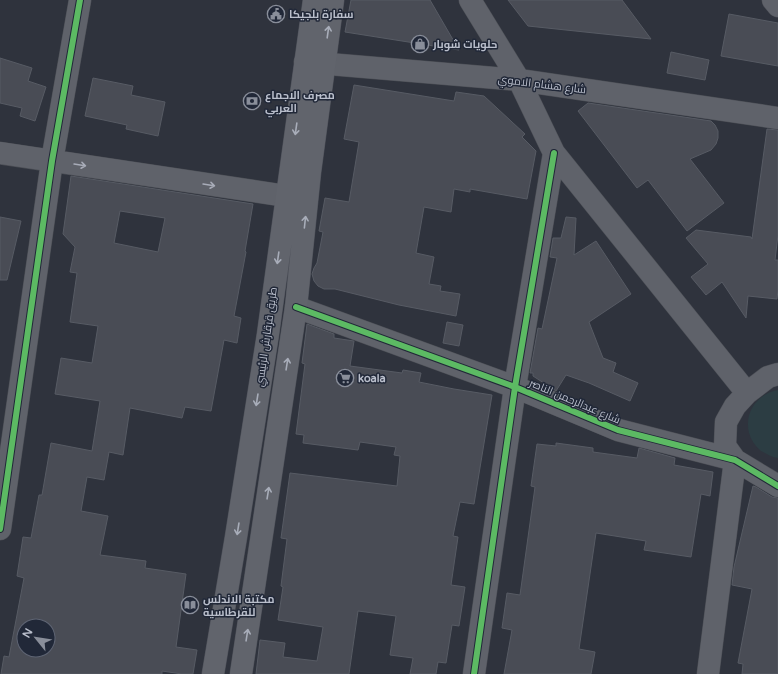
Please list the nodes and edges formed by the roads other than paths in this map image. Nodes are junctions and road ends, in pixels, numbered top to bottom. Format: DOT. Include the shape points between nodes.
graph roads {
  1 [pos="80,0"];
  2 [pos="314,0"];
  3 [pos="333,0"];
  4 [pos="470,0"];
  5 [pos="773,0"];
  6 [pos="778,6"];
  7 [pos="315,63"];
  8 [pos="519,80"];
  9 [pos="778,118"];
  10 [pos="0,153"];
  11 [pos="554,153"];
  12 [pos="52,161"];
  13 [pos="286,196"];
  14 [pos="296,307"];
  15 [pos="778,374"];
  16 [pos="515,387"];
  17 [pos="747,393"];
  18 [pos="735,460"];
  19 [pos="778,486"];
  20 [pos="0,529"];
  21 [pos="213,674"];
  22 [pos="241,674"];
  23 [pos="474,674"];
  24 [pos="708,674"];
  1 -- 12 [label="street"];
  2 -- 7 [label="main road, طريق قرقارش الرئيسي"];
  7 -- 3 [label="main road, طريق قرقارش الرئيسي, one-way"];
  4 -- 8 [label="street"];
  5 -- 6 [label="street"];
  7 -- 8 [label="street, شارع هشام الاموي"];
  7 -- 13 [label="main road, طريق قرقارش الرئيسي, one-way"];
  14 -- 7 [label="main road, طريق قرقارش الرئيسي, one-way" via="310,172"];
  8 -- 9 [label="street, شارع هشام الاموي"];
  8 -- 11 [label="street"];
  10 -- 12 [label="street"];
  11 -- 16 [label="street"];
  11 -- 17 [label="street"];
  12 -- 13 [label="street, one-way"];
  12 -- 20 [label="street"];
  13 -- 21 [label="main road, طريق قرقارش الرئيسي, one-way" via="268,334"];
  14 -- 16 [label="street, شارع عبدالرحمن الناصر"];
  22 -- 14 [label="main road, طريق قرقارش الرئيسي, one-way"];
  15 -- 17 [label="street" via="768,377"];
  16 -- 18 [label="street, شارع عبدالرحمن الناصر" via="618,430"];
  16 -- 23 [label="street"];
  17 -- 18 [label="street" via="735,406 726,422 725,446"];
  18 -- 19 [label="street, شارع عبدالرحمن الناصر"];
  18 -- 24 [label="street"];
}
